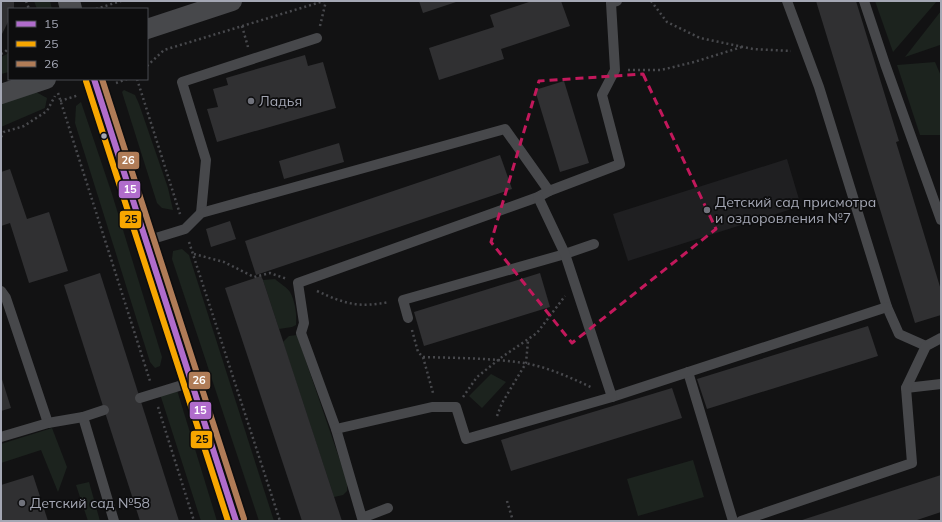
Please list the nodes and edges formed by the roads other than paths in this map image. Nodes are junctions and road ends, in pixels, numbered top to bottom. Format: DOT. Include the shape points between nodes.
graph roads {
  1 [pos="232,1"];
  2 [pos="617,1"];
  3 [pos="787,1"];
  4 [pos="864,1"];
  5 [pos="148,29"];
  6 [pos="317,38"];
  7 [pos="43,80"];
  8 [pos="94,80"];
  9 [pos="1,94"];
  10 [pos="549,191"];
  11 [pos="538,197"];
  12 [pos="201,213"];
  13 [pos="941,220"];
  14 [pos="146,241"];
  15 [pos="594,244"];
  16 [pos="565,254"];
  17 [pos="3,297"];
  18 [pos="888,308"];
  19 [pos="408,318"];
  20 [pos="941,338"];
  21 [pos="926,346"];
  22 [pos="688,372"];
  23 [pos="192,382"];
  24 [pos="941,384"];
  25 [pos="906,388"];
  26 [pos="612,397"];
  27 [pos="140,398"];
  28 [pos="104,410"];
  29 [pos="83,417"];
  30 [pos="48,423"];
  31 [pos="336,429"];
  32 [pos="1,437"];
  33 [pos="388,508"];
  34 [pos="114,521"];
  35 [pos="236,521"];
  36 [pos="733,521"];
  37 [pos="741,521"];
  1 -- 5 [label="street"];
  2 -- 10 [label="lane" via="611,3 615,70 602,95 620,164"];
  3 -- 18 [label="lane" via="819,87"];
  4 -- 13 [label="lane"];
  6 -- 12 [label="lane" via="182,82 206,160"];
  7 -- 9 [label="street"];
  8 -- 14 [label="main road"];
  10 -- 11 [label="lane"];
  10 -- 12 [label="lane" via="505,129"];
  11 -- 16 [label="lane"];
  11 -- 31 [label="lane" via="298,283 304,322 301,333"];
  12 -- 14 [label="lane" via="185,229"];
  14 -- 23 [label="main road"];
  15 -- 16 [label="lane"];
  16 -- 19 [label="lane" via="403,300"];
  16 -- 26 [label="lane"];
  17 -- 30 [label="lane"];
  18 -- 21 [label="lane" via="899,334"];
  18 -- 22 [label="lane"];
  20 -- 21 [label="lane"];
  21 -- 25 [label="lane"];
  22 -- 26 [label="lane"];
  22 -- 36 [label="lane"];
  23 -- 27 [label="lane"];
  23 -- 35 [label="main road"];
  24 -- 25 [label="lane"];
  25 -- 37 [label="lane" via="912,463"];
  26 -- 31 [label="lane" via="466,439 456,407 437,407"];
  28 -- 29 [label="lane"];
  29 -- 30 [label="lane"];
  29 -- 34 [label="lane"];
  30 -- 32 [label="lane"];
  31 -- 33 [label="lane" via="362,518"];
}
